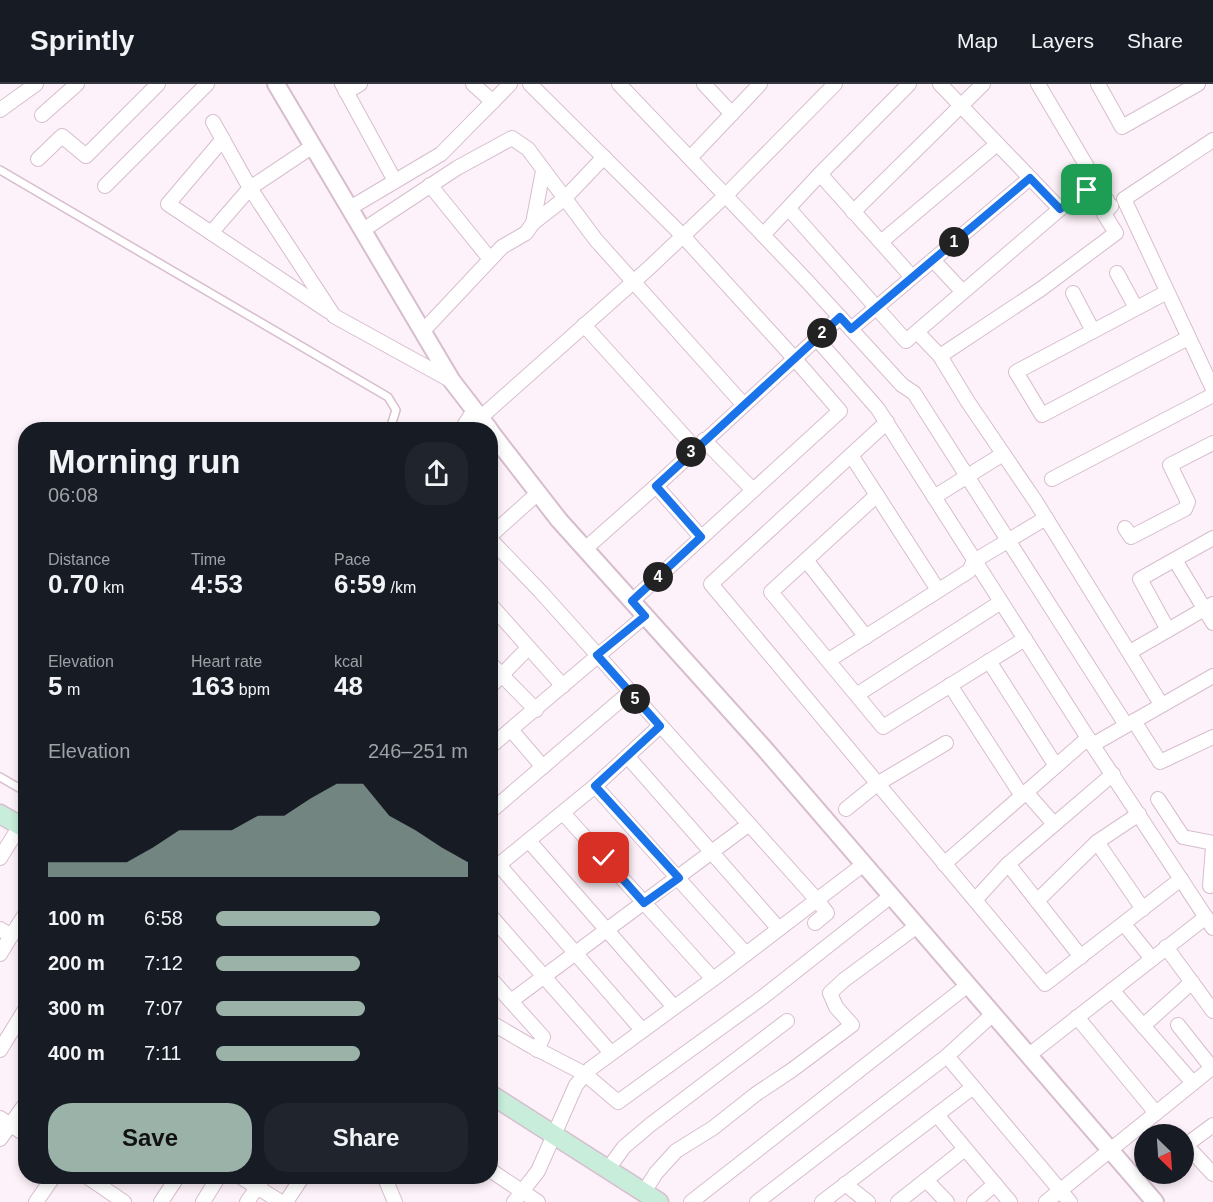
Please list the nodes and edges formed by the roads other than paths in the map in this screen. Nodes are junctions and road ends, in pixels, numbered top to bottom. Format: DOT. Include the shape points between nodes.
graph roads {
  1 [pos="36,84"];
  2 [pos="78,84"];
  3 [pos="207,84"];
  4 [pos="276,84"];
  5 [pos="360,84"];
  6 [pos="473,84"];
  7 [pos="510,84"];
  8 [pos="530,84"];
  9 [pos="619,84"];
  10 [pos="704,84"];
  11 [pos="760,84"];
  12 [pos="835,84"];
  13 [pos="909,84"];
  14 [pos="940,84"];
  15 [pos="983,84"];
  16 [pos="1038,84"];
  17 [pos="1098,84"];
  18 [pos="1198,84"];
  19 [pos="149,87"];
  20 [pos="344,88"];
  21 [pos="493,102"];
  22 [pos="960,105"];
  23 [pos="0,110"];
  24 [pos="732,114"];
  25 [pos="42,115"];
  26 [pos="213,122"];
  27 [pos="223,139"];
  28 [pos="1213,140"];
  29 [pos="997,144"];
  30 [pos="314,146"];
  31 [pos="604,157"];
  32 [pos="690,158"];
  33 [pos="38,159"];
  34 [pos="0,170"];
  35 [pos="543,171"];
  36 [pos="819,174"];
  37 [pos="1030,178"];
  38 [pos="395,181"];
  39 [pos="430,185"];
  40 [pos="105,186"];
  41 [pos="250,188"];
  42 [pos="725,196"];
  43 [pos="564,199"];
  44 [pos="1111,206"];
  45 [pos="350,208"];
  46 [pos="789,209"];
  47 [pos="1060,209"];
  48 [pos="853,212"];
  49 [pos="533,224"];
  50 [pos="363,230"];
  51 [pos="211,233"];
  52 [pos="682,235"];
  53 [pos="763,236"];
  54 [pos="881,242"];
  55 [pos="490,259"];
  56 [pos="933,260"];
  57 [pos="1117,273"];
  58 [pos="912,277"];
  59 [pos="633,282"];
  60 [pos="963,292"];
  61 [pos="1167,292"];
  62 [pos="1073,293"];
  63 [pos="877,306"];
  64 [pos="1136,308"];
  65 [pos="334,316"];
  66 [pos="840,317"];
  67 [pos="584,325"];
  68 [pos="851,329"];
  69 [pos="423,331"];
  70 [pos="1093,331"];
  71 [pos="917,332"];
  72 [pos="816,338"];
  73 [pos="1188,338"];
  74 [pos="940,356"];
  75 [pos="795,358"];
  76 [pos="452,381"];
  77 [pos="1213,389"];
  78 [pos="1213,395"];
  79 [pos="743,404"];
  80 [pos="392,422"];
  81 [pos="481,422"];
  82 [pos="494,422"];
  83 [pos="886,422"];
  84 [pos="1213,443"];
  85 [pos="498,444"];
  86 [pos="700,444"];
  87 [pos="1003,454"];
  88 [pos="851,455"];
  89 [pos="968,478"];
  90 [pos="1052,479"];
  91 [pos="656,486"];
  92 [pos="753,490"];
  93 [pos="538,493"];
  94 [pos="877,495"];
  95 [pos="934,498"];
  96 [pos="1046,518"];
  97 [pos="1125,528"];
  98 [pos="498,530"];
  99 [pos="701,537"];
  100 [pos="1213,539"];
  101 [pos="1008,540"];
  102 [pos="498,546"];
  103 [pos="585,549"];
  104 [pos="806,560"];
  105 [pos="1175,560"];
  106 [pos="974,561"];
  107 [pos="938,590"];
  108 [pos="632,601"];
  109 [pos="1001,602"];
  110 [pos="1209,606"];
  111 [pos="498,613"];
  112 [pos="645,616"];
  113 [pos="1213,623"];
  114 [pos="1168,630"];
  115 [pos="866,637"];
  116 [pos="1025,639"];
  117 [pos="528,648"];
  118 [pos="1130,652"];
  119 [pos="597,655"];
  120 [pos="829,660"];
  121 [pos="989,661"];
  122 [pos="498,671"];
  123 [pos="501,674"];
  124 [pos="1213,676"];
  125 [pos="498,678"];
  126 [pos="950,685"];
  127 [pos="562,687"];
  128 [pos="630,692"];
  129 [pos="858,694"];
  130 [pos="1161,704"];
  131 [pos="536,710"];
  132 [pos="1130,723"];
  133 [pos="660,726"];
  134 [pos="512,730"];
  135 [pos="1213,737"];
  136 [pos="498,741"];
  137 [pos="1091,741"];
  138 [pos="946,743"];
  139 [pos="628,757"];
  140 [pos="1056,766"];
  141 [pos="543,767"];
  142 [pos="1113,774"];
  143 [pos="0,777"];
  144 [pos="877,784"];
  145 [pos="595,786"];
  146 [pos="18,787"];
  147 [pos="1024,794"];
  148 [pos="1158,799"];
  149 [pos="498,805"];
  150 [pos="846,809"];
  151 [pos="563,813"];
  152 [pos="0,814"];
  153 [pos="1139,814"];
  154 [pos="1054,824"];
  155 [pos="18,825"];
  156 [pos="748,825"];
  157 [pos="18,835"];
  158 [pos="529,841"];
  159 [pos="1097,842"];
  160 [pos="1213,845"];
  161 [pos="712,852"];
  162 [pos="0,858"];
  163 [pos="864,864"];
  164 [pos="944,864"];
  165 [pos="1008,864"];
  166 [pos="498,866"];
  167 [pos="498,871"];
  168 [pos="679,878"];
  169 [pos="1181,879"];
  170 [pos="1210,886"];
  171 [pos="891,896"];
  172 [pos="817,900"];
  173 [pos="975,900"];
  174 [pos="1037,902"];
  175 [pos="644,903"];
  176 [pos="1143,909"];
  177 [pos="18,920"];
  178 [pos="1209,922"];
  179 [pos="815,923"];
  180 [pos="498,924"];
  181 [pos="1124,924"];
  182 [pos="917,926"];
  183 [pos="606,929"];
  184 [pos="779,929"];
  185 [pos="5,932"];
  186 [pos="1166,947"];
  187 [pos="575,952"];
  188 [pos="0,954"];
  189 [pos="746,954"];
  190 [pos="1081,957"];
  191 [pos="1152,959"];
  192 [pos="545,977"];
  193 [pos="713,979"];
  194 [pos="1192,982"];
  195 [pos="968,985"];
  196 [pos="498,987"];
  197 [pos="1112,990"];
  198 [pos="511,1001"];
  199 [pos="674,1007"];
  200 [pos="1213,1011"];
  201 [pos="993,1014"];
  202 [pos="1077,1017"];
  203 [pos="18,1021"];
  204 [pos="788,1021"];
  205 [pos="1178,1025"];
  206 [pos="1143,1026"];
  207 [pos="498,1027"];
  208 [pos="642,1030"];
  209 [pos="0,1050"];
  210 [pos="537,1050"];
  211 [pos="611,1053"];
  212 [pos="1029,1055"];
  213 [pos="947,1056"];
  214 [pos="1212,1067"];
  215 [pos="585,1074"];
  216 [pos="1192,1083"];
  217 [pos="972,1088"];
  218 [pos="498,1099"];
  219 [pos="18,1109"];
  220 [pos="1156,1113"];
  221 [pos="937,1115"];
  222 [pos="5,1121"];
  223 [pos="1213,1125"];
  224 [pos="18,1130"];
  225 [pos="553,1134"];
  226 [pos="0,1139"];
  227 [pos="965,1149"];
  228 [pos="1110,1149"];
  229 [pos="608,1169"];
  230 [pos="1213,1174"];
  231 [pos="498,1178"];
  232 [pos="926,1180"];
  233 [pos="48,1184"];
  234 [pos="97,1184"];
  235 [pos="173,1184"];
  236 [pos="214,1184"];
  237 [pos="260,1184"];
  238 [pos="263,1184"];
  239 [pos="297,1184"];
  240 [pos="387,1184"];
  241 [pos="845,1184"];
  242 [pos="994,1184"];
  243 [pos="1060,1190"];
  244 [pos="518,1197"];
  245 [pos="652,1197"];
  246 [pos="36,1202"];
  247 [pos="123,1202"];
  248 [pos="161,1202"];
  249 [pos="202,1202"];
  250 [pos="247,1202"];
  251 [pos="280,1202"];
  252 [pos="285,1202"];
  253 [pos="395,1202"];
  254 [pos="538,1202"];
  255 [pos="691,1202"];
  256 [pos="757,1202"];
  257 [pos="822,1202"];
  258 [pos="868,1202"];
  259 [pos="898,1202"];
  260 [pos="947,1202"];
  261 [pos="974,1202"];
  262 [pos="1010,1202"];
  263 [pos="1046,1202"];
  264 [pos="1070,1202"];
  265 [pos="1155,1202"];
  1 -- 23 [label="street"];
  2 -- 25 [label="street"];
  3 -- 40 [label="street"];
  4 -- 30 [label="street"];
  5 -- 20 [label="street"];
  6 -- 21 [label="street"];
  7 -- 21 [label="street"];
  8 -- 31 [label="street"];
  9 -- 32 [label="street"];
  10 -- 24 [label="street"];
  11 -- 24 [label="street"];
  12 -- 42 [label="street"];
  13 -- 36 [label="street"];
  14 -- 22 [label="street"];
  15 -- 22 [label="street"];
  16 -- 44 [label="street"];
  17 -- 18 [label="street" via="1122,127"];
  19 -- 33 [label="street" via="86,156 62,136"];
  20 -- 38 [label="street"];
  21 -- 38 [label="street" via="441,154"];
  22 -- 29 [label="street"];
  22 -- 48 [label="street"];
  24 -- 32 [label="street"];
  26 -- 27 [label="street"];
  27 -- 41 [label="street"];
  27 -- 51 [label="street" via="168,204"];
  28 -- 61 [label="street" via="1124,200"];
  29 -- 37 [label="street"];
  29 -- 54 [label="street"];
  30 -- 41 [label="street"];
  30 -- 45 [label="street"];
  31 -- 43 [label="street"];
  31 -- 52 [label="street"];
  32 -- 42 [label="street"];
  34 -- 80 [label="lane" via="388,397 396,410"];
  35 -- 39 [label="street" via="528,149 512,138"];
  35 -- 43 [label="street"];
  35 -- 49 [label="street"];
  36 -- 46 [label="street"];
  36 -- 48 [label="street"];
  37 -- 47 [label="street"];
  37 -- 56 [label="street"];
  38 -- 45 [label="street"];
  39 -- 50 [label="street"];
  39 -- 55 [label="street"];
  41 -- 51 [label="street"];
  41 -- 65 [label="street"];
  42 -- 52 [label="street"];
  42 -- 53 [label="street"];
  43 -- 49 [label="street"];
  43 -- 59 [label="street"];
  44 -- 47 [label="street" via="1087,190"];
  44 -- 74 [label="street" via="1104,214 1116,233"];
  45 -- 50 [label="street"];
  46 -- 53 [label="street"];
  46 -- 63 [label="street"];
  47 -- 60 [label="street"];
  48 -- 54 [label="street"];
  49 -- 55 [label="street"];
  50 -- 69 [label="street"];
  51 -- 65 [label="street"];
  52 -- 59 [label="street"];
  52 -- 75 [label="street"];
  53 -- 66 [label="street"];
  54 -- 58 [label="street"];
  55 -- 69 [label="street"];
  56 -- 58 [label="street"];
  56 -- 60 [label="street"];
  57 -- 64 [label="street"];
  58 -- 63 [label="street"];
  59 -- 67 [label="street"];
  59 -- 79 [label="street"];
  60 -- 71 [label="street"];
  61 -- 64 [label="street"];
  61 -- 73 [label="street"];
  62 -- 70 [label="street"];
  63 -- 68 [label="street"];
  63 -- 71 [label="street" via="906,341"];
  64 -- 70 [label="street"];
  65 -- 76 [label="street"];
  66 -- 68 [label="street"];
  66 -- 72 [label="street"];
  67 -- 82 [label="street"];
  67 -- 86 [label="street"];
  68 -- 89 [label="street" via="914,393"];
  69 -- 76 [label="street"];
  70 -- 73 [label="street" via="1016,372 1042,415"];
  71 -- 74 [label="street"];
  72 -- 75 [label="street"];
  72 -- 83 [label="street"];
  73 -- 77 [label="street"];
  74 -- 87 [label="street"];
  75 -- 79 [label="street"];
  75 -- 92 [label="street" via="840,411"];
  76 -- 81 [label="street"];
  78 -- 90 [label="street"];
  79 -- 86 [label="street"];
  83 -- 88 [label="street"];
  83 -- 95 [label="street"];
  84 -- 97 [label="street" via="1170,465 1188,502 1185,508 1131,537"];
  85 -- 93 [label="street"];
  86 -- 91 [label="street"];
  86 -- 92 [label="street"];
  87 -- 89 [label="street"];
  87 -- 96 [label="street"];
  88 -- 94 [label="street"];
  88 -- 144 [label="street" via="711,584"];
  89 -- 95 [label="street"];
  89 -- 101 [label="street"];
  91 -- 99 [label="street"];
  91 -- 103 [label="street"];
  92 -- 99 [label="street"];
  93 -- 98 [label="street"];
  93 -- 103 [label="street"];
  94 -- 104 [label="street"];
  94 -- 107 [label="street"];
  95 -- 106 [label="street"];
  96 -- 101 [label="street"];
  96 -- 118 [label="street"];
  99 -- 108 [label="street"];
  100 -- 105 [label="street"];
  101 -- 106 [label="street"];
  101 -- 132 [label="street"];
  102 -- 119 [label="street"];
  103 -- 108 [label="street"];
  104 -- 115 [label="street"];
  104 -- 120 [label="street" via="771,592"];
  105 -- 110 [label="street"];
  105 -- 114 [label="street" via="1140,579"];
  106 -- 107 [label="street" via="969,571"];
  106 -- 109 [label="street"];
  107 -- 115 [label="street"];
  108 -- 112 [label="street"];
  109 -- 116 [label="street"];
  109 -- 129 [label="street"];
  110 -- 113 [label="street"];
  110 -- 114 [label="street"];
  111 -- 117 [label="street"];
  112 -- 119 [label="street"];
  112 -- 163 [label="street"];
  114 -- 118 [label="street"];
  115 -- 120 [label="street"];
  116 -- 121 [label="street"];
  116 -- 137 [label="street"];
  117 -- 123 [label="street"];
  117 -- 127 [label="street"];
  118 -- 130 [label="street"];
  119 -- 127 [label="street"];
  119 -- 128 [label="street"];
  120 -- 129 [label="street"];
  121 -- 126 [label="street"];
  121 -- 140 [label="street"];
  122 -- 123 [label="street"];
  123 -- 125 [label="street"];
  123 -- 131 [label="street"];
  124 -- 130 [label="street"];
  126 -- 129 [label="street" via="883,727"];
  126 -- 147 [label="street"];
  127 -- 131 [label="street"];
  128 -- 133 [label="street"];
  128 -- 141 [label="street"];
  130 -- 132 [label="street"];
  131 -- 134 [label="street"];
  132 -- 135 [label="street" via="1161,762"];
  132 -- 137 [label="street"];
  133 -- 139 [label="street"];
  133 -- 156 [label="street"];
  134 -- 136 [label="street"];
  134 -- 141 [label="street"];
  137 -- 140 [label="street"];
  137 -- 142 [label="street"];
  138 -- 144 [label="street"];
  139 -- 145 [label="street"];
  139 -- 161 [label="street"];
  140 -- 147 [label="street"];
  141 -- 149 [label="street"];
  142 -- 153 [label="street"];
  142 -- 154 [label="street"];
  143 -- 146 [label="lane"];
  144 -- 150 [label="street"];
  144 -- 164 [label="street"];
  145 -- 151 [label="street"];
  145 -- 168 [label="street"];
  147 -- 154 [label="street"];
  147 -- 164 [label="street"];
  148 -- 160 [label="street" via="1183,837"];
  151 -- 158 [label="street"];
  151 -- 175 [label="street"];
  152 -- 155 [label="main road"];
  153 -- 159 [label="street"];
  153 -- 169 [label="street"];
  154 -- 165 [label="street"];
  156 -- 161 [label="street"];
  156 -- 172 [label="street"];
  157 -- 162 [label="street"];
  158 -- 166 [label="street"];
  158 -- 183 [label="street"];
  159 -- 174 [label="street"];
  159 -- 176 [label="street"];
  160 -- 170 [label="street"];
  161 -- 168 [label="street"];
  161 -- 184 [label="street"];
  163 -- 171 [label="street"];
  163 -- 172 [label="street"];
  164 -- 173 [label="street"];
  165 -- 173 [label="street"];
  165 -- 174 [label="street"];
  167 -- 187 [label="street"];
  168 -- 175 [label="street"];
  168 -- 189 [label="street"];
  169 -- 176 [label="street"];
  169 -- 178 [label="street"];
  171 -- 182 [label="street"];
  171 -- 215 [label="street" via="763,997 618,1102"];
  172 -- 179 [label="street" via="827,913"];
  172 -- 184 [label="street"];
  173 -- 190 [label="street" via="1045,984"];
  174 -- 190 [label="street"];
  175 -- 183 [label="street"];
  175 -- 193 [label="street"];
  176 -- 181 [label="street"];
  177 -- 185 [label="street"];
  178 -- 186 [label="street"];
  180 -- 192 [label="street"];
  181 -- 190 [label="street"];
  181 -- 191 [label="street"];
  182 -- 195 [label="street"];
  182 -- 245 [label="street" via="830,993 852,1025 676,1151 656,1173"];
  183 -- 187 [label="street"];
  183 -- 199 [label="street"];
  184 -- 189 [label="street"];
  185 -- 188 [label="street"];
  186 -- 191 [label="street"];
  186 -- 194 [label="street"];
  187 -- 192 [label="street"];
  187 -- 208 [label="street"];
  189 -- 193 [label="street"];
  191 -- 197 [label="street"];
  192 -- 198 [label="street"];
  192 -- 211 [label="street"];
  193 -- 199 [label="street"];
  194 -- 200 [label="street"];
  194 -- 206 [label="street"];
  195 -- 201 [label="street"];
  195 -- 255 [label="street"];
  196 -- 198 [label="street"];
  197 -- 202 [label="street"];
  197 -- 206 [label="street"];
  198 -- 210 [label="street" via="543,1037"];
  199 -- 208 [label="street"];
  201 -- 212 [label="street"];
  201 -- 213 [label="street"];
  202 -- 212 [label="street"];
  202 -- 220 [label="street"];
  203 -- 209 [label="street"];
  204 -- 229 [label="street" via="650,1125 624,1147"];
  205 -- 214 [label="street"];
  206 -- 216 [label="street"];
  207 -- 210 [label="street"];
  208 -- 211 [label="street"];
  210 -- 215 [label="street"];
  211 -- 215 [label="street"];
  212 -- 228 [label="street"];
  213 -- 217 [label="street"];
  213 -- 256 [label="street"];
  214 -- 216 [label="street"];
  215 -- 225 [label="street"];
  216 -- 220 [label="street"];
  217 -- 221 [label="street"];
  217 -- 243 [label="street"];
  218 -- 225 [label="main road"];
  219 -- 222 [label="street"];
  220 -- 228 [label="street"];
  221 -- 227 [label="street"];
  221 -- 241 [label="street"];
  222 -- 224 [label="street"];
  222 -- 226 [label="street"];
  223 -- 230 [label="street" via="1186,1145"];
  225 -- 229 [label="main road"];
  225 -- 244 [label="street" via="538,1171"];
  227 -- 232 [label="street"];
  227 -- 242 [label="street"];
  228 -- 243 [label="street"];
  228 -- 265 [label="street"];
  229 -- 245 [label="main road"];
  231 -- 244 [label="street"];
  232 -- 259 [label="street"];
  232 -- 260 [label="street"];
  233 -- 246 [label="street"];
  234 -- 247 [label="street"];
  235 -- 248 [label="street"];
  236 -- 249 [label="street"];
  237 -- 250 [label="street"];
  238 -- 251 [label="street"];
  239 -- 252 [label="street"];
  240 -- 253 [label="street"];
  241 -- 257 [label="street"];
  241 -- 258 [label="street"];
  242 -- 261 [label="street"];
  242 -- 262 [label="street"];
  243 -- 263 [label="street"];
  243 -- 264 [label="street"];
  244 -- 254 [label="street"];
}
